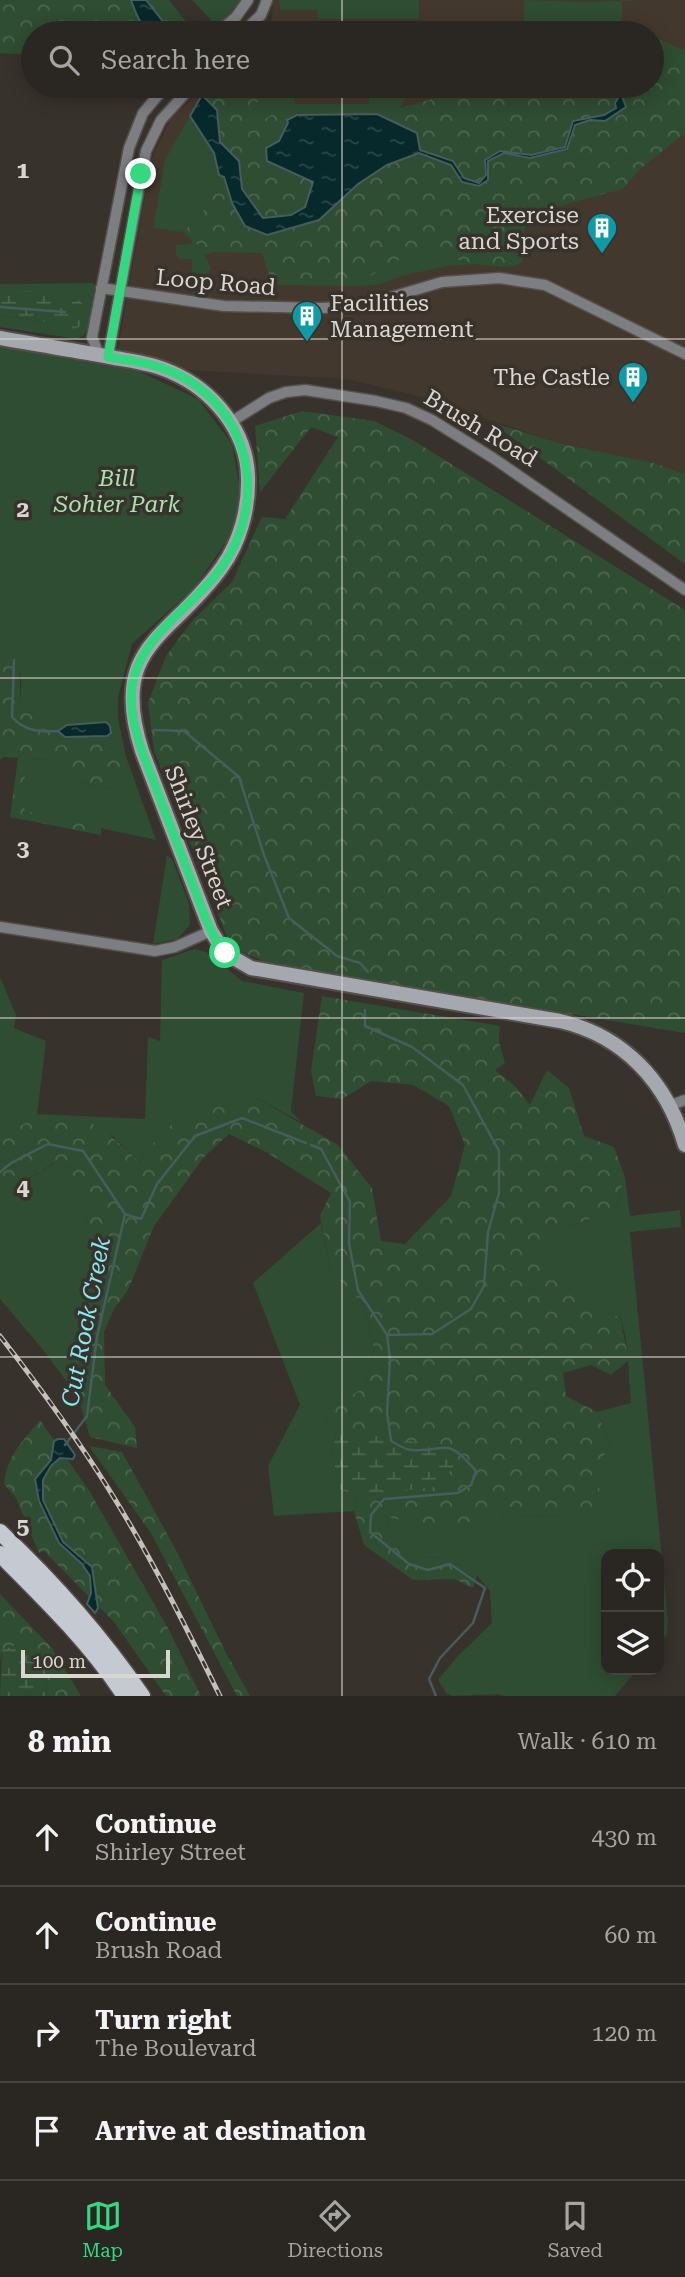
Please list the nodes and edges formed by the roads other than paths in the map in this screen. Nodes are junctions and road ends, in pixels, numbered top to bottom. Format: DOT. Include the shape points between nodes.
graph roads {
  1 [pos="248,0"];
  2 [pos="267,0"];
  3 [pos="231,21"];
  4 [pos="255,21"];
  5 [pos="155,98"];
  6 [pos="180,98"];
  7 [pos="101,288"];
  8 [pos="119,291"];
  9 [pos="92,337"];
  10 [pos="0,338"];
  11 [pos="34,344"];
  12 [pos="685,354"];
  13 [pos="104,356"];
  14 [pos="231,422"];
  15 [pos="685,590"];
  16 [pos="0,927"];
  17 [pos="211,932"];
  18 [pos="678,1102"];
  19 [pos="685,1144"];
  20 [pos="0,1532"];
  21 [pos="0,1554"];
  22 [pos="55,1598"];
  23 [pos="111,1663"];
  24 [pos="125,1696"];
  25 [pos="142,1696"];
  1 -- 3 [label="street"];
  2 -- 4 [label="street"];
  5 -- 7 [label="street" via="142,113 133,137"];
  6 -- 8 [label="street" via="160,120 146,151"];
  7 -- 8 [label="street, Loop Road"];
  7 -- 9 [label="street"];
  8 -- 12 [label="street, Loop Road" via="225,306 322,308 360,306 442,282 499,278 545,285"];
  8 -- 13 [label="street"];
  9 -- 11 [label="street" via="69,347"];
  9 -- 13 [label="street"];
  10 -- 11 [label="street"];
  11 -- 13 [label="street"];
  13 -- 14 [label="street, Shirley Street" via="170,371 197,386"];
  14 -- 15 [label="street, Brush Road" via="269,398 305,390 406,408 493,458"];
  14 -- 17 [label="street, Shirley Street" via="248,470 239,535 212,580 154,639 136,670 131,700 142,751"];
  16 -- 17 [label="street" via="155,951"];
  17 -- 18 [label="street, Shirley Street" via="225,953 251,968 584,1028 620,1047"];
  18 -- 19 [label="street, Shirley Street"];
  20 -- 22 [label="main road"];
  21 -- 22 [label="main road"];
  22 -- 23 [label="main road"];
  23 -- 24 [label="main road"];
  23 -- 25 [label="main road"];
}
